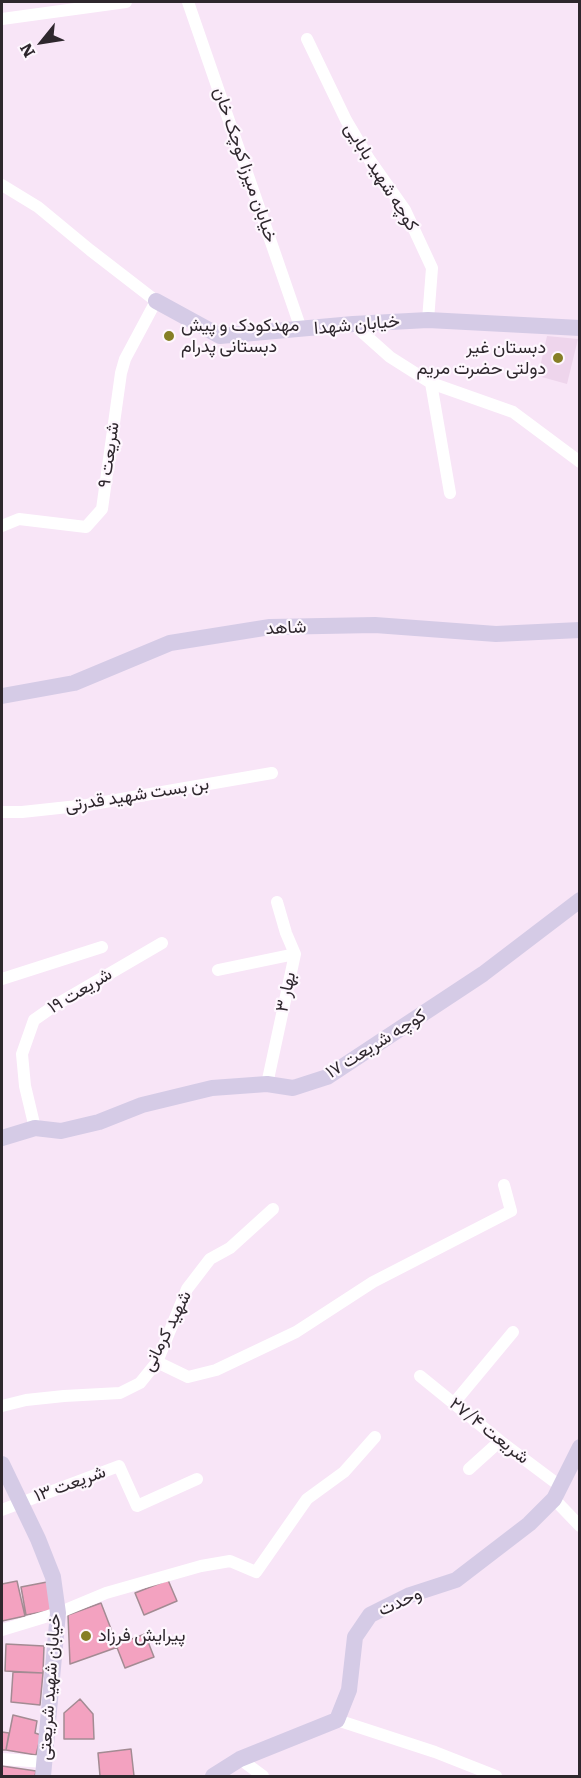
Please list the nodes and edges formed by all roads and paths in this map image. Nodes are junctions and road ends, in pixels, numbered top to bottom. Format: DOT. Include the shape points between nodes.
graph roads {
  1 [pos="126,2"];
  2 [pos="188,2"];
  3 [pos="2,19"];
  4 [pos="307,39"];
  5 [pos="2,185"];
  6 [pos="156,301"];
  7 [pos="428,320"];
  8 [pos="353,324"];
  9 [pos="579,328"];
  10 [pos="301,329"];
  11 [pos="431,383"];
  12 [pos="579,462"];
  13 [pos="450,493"];
  14 [pos="2,526"];
  15 [pos="579,630"];
  16 [pos="2,696"];
  17 [pos="272,773"];
  18 [pos="2,812"];
  19 [pos="579,900"];
  20 [pos="277,902"];
  21 [pos="162,943"];
  22 [pos="102,947"];
  23 [pos="295,954"];
  24 [pos="218,970"];
  25 [pos="2,979"];
  26 [pos="267,1084"];
  27 [pos="35,1128"];
  28 [pos="2,1138"];
  29 [pos="504,1185"];
  30 [pos="273,1209"];
  31 [pos="513,1332"];
  32 [pos="157,1362"];
  33 [pos="420,1376"];
  34 [pos="454,1403"];
  35 [pos="2,1406"];
  36 [pos="375,1437"];
  37 [pos="500,1441"];
  38 [pos="579,1447"];
  39 [pos="2,1464"];
  40 [pos="469,1469"];
  41 [pos="197,1479"];
  42 [pos="557,1493"];
  43 [pos="20,1503"];
  44 [pos="2,1510"];
  45 [pos="579,1526"];
  46 [pos="58,1613"];
  47 [pos="2,1630"];
  48 [pos="337,1720"];
  49 [pos="2,1759"];
  50 [pos="240,1759"];
  51 [pos="44,1769"];
  52 [pos="213,1776"];
  53 [pos="263,1776"];
  54 [pos="495,1776"];
  1 -- 3 [label="street"];
  2 -- 10 [label="street, خیابان میرزا کوچک خان"];
  4 -- 7 [label="street, کوچه شهید بابایی" via="346,120 405,210 432,268"];
  5 -- 6 [label="street, خیابان شهدا" via="38,207"];
  6 -- 10 [label="street, خیابان شهدا" via="220,336"];
  6 -- 14 [label="street, شریعت ۹" via="120,373 102,509 86,527 19,519"];
  7 -- 8 [label="street, خیابان شهدا"];
  7 -- 9 [label="street, خیابان شهدا"];
  8 -- 10 [label="street, خیابان شهدا"];
  8 -- 11 [label="street" via="390,357"];
  11 -- 12 [label="street" via="513,412"];
  11 -- 13 [label="street"];
  15 -- 16 [label="street, شاهد" via="496,634 375,625 270,627 170,643 74,683"];
  17 -- 18 [label="street, بن بست شهید قدرتی" via="87,805"];
  19 -- 26 [label="street, کوچه شریعت ۱۷" via="483,974 327,1077 293,1088"];
  20 -- 23 [label="street, بهار ۳"];
  21 -- 27 [label="street, شریعت ۱۹" via="34,1020 22,1054"];
  22 -- 25 [label="street"];
  23 -- 24 [label="street"];
  23 -- 26 [label="street, بهار ۳"];
  26 -- 27 [label="street, کوچه شریعت ۱۷" via="212,1089 142,1105 99,1122 61,1131"];
  27 -- 28 [label="street, کوچه شریعت ۱۷"];
  29 -- 32 [label="street" via="511,1211 373,1282 296,1332 216,1370 188,1377"];
  30 -- 32 [label="street, شهید کرمانی" via="230,1248 210,1259 187,1289"];
  31 -- 34 [label="street"];
  32 -- 35 [label="street, شهید کرمانی" via="140,1383 120,1393 26,1400"];
  33 -- 34 [label="street, شریعت ۲۷/۴"];
  34 -- 37 [label="street, شریعت ۲۷/۴"];
  36 -- 46 [label="street" via="344,1472 307,1499 256,1572 230,1561 201,1566 106,1593"];
  37 -- 40 [label="street"];
  37 -- 42 [label="street, شریعت ۲۷/۴"];
  38 -- 42 [label="street, وحدت"];
  39 -- 43 [label="street, خیابان شهید شریعتی"];
  41 -- 43 [label="street, شریعت ۱۳" via="137,1506 119,1466"];
  42 -- 45 [label="street, شریعت ۲۷/۴"];
  42 -- 48 [label="street, وحدت" via="529,1524 456,1580 410,1595 370,1615 355,1637 349,1690"];
  43 -- 44 [label="street"];
  43 -- 46 [label="street, خیابان شهید شریعتی" via="53,1577"];
  46 -- 47 [label="street"];
  46 -- 51 [label="street, خیابان شهید شریعتی"];
  48 -- 50 [label="street"];
  48 -- 54 [label="street"];
  49 -- 51 [label="street"];
  50 -- 52 [label="street"];
  50 -- 53 [label="street"];
}
